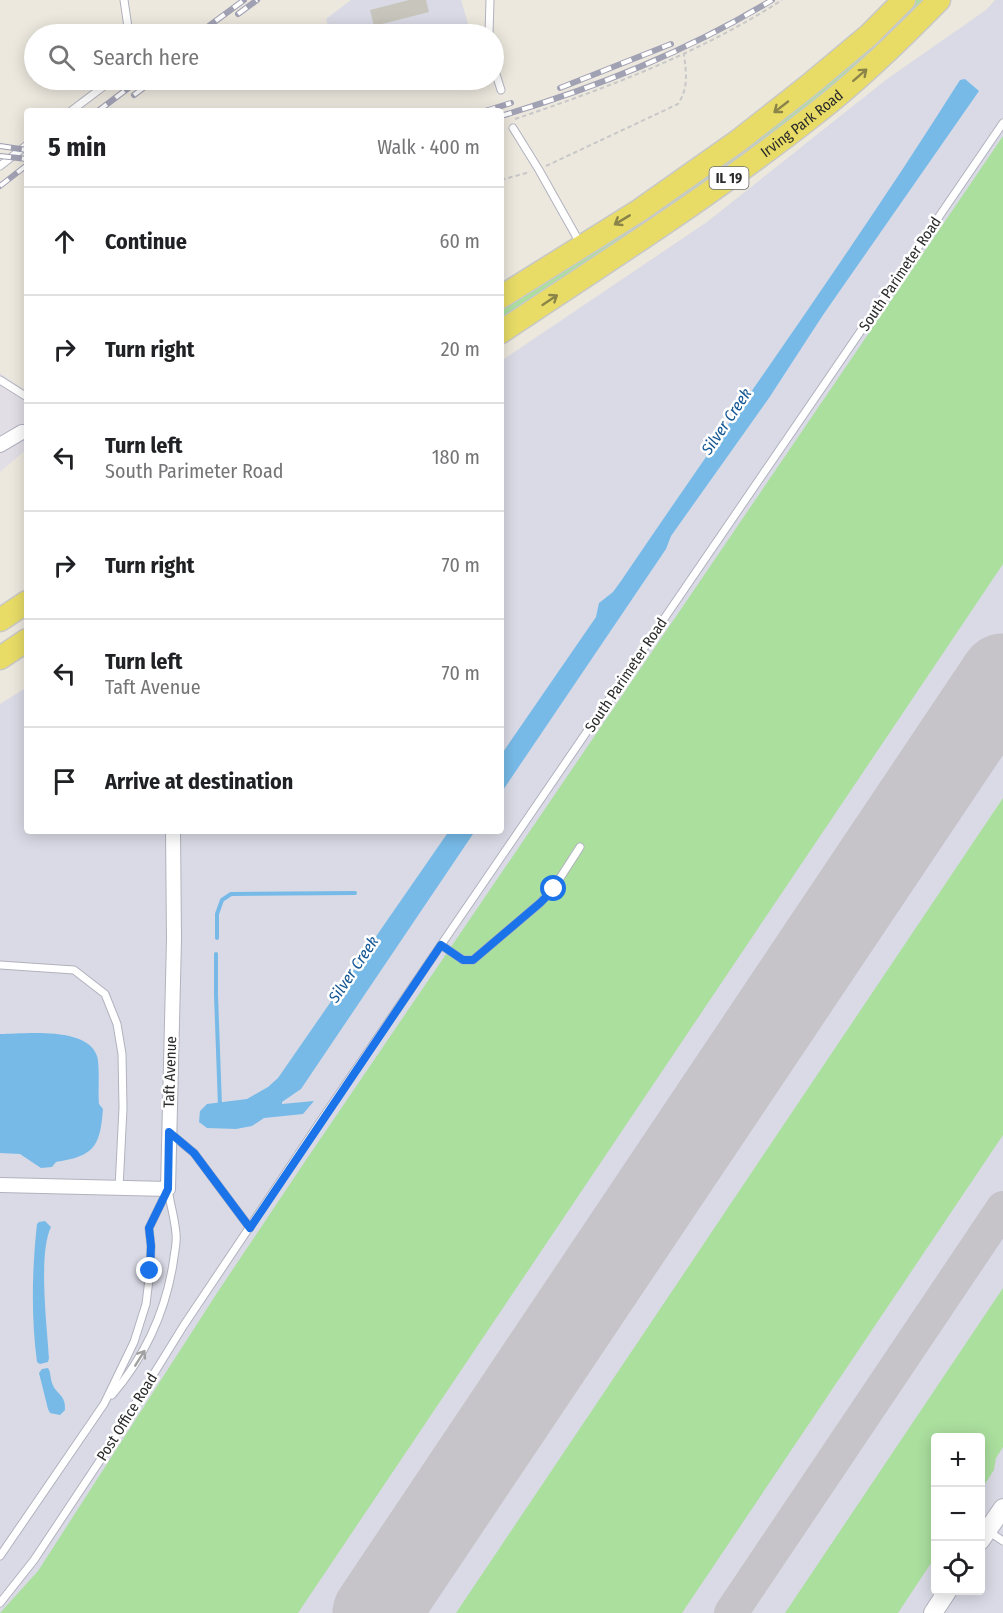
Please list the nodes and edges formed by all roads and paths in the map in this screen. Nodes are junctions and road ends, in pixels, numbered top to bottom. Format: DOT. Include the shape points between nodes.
graph roads {
  1 [pos="124,0"];
  2 [pos="490,0"];
  3 [pos="782,0"];
  4 [pos="904,0"];
  5 [pos="939,0"];
  6 [pos="128,24"];
  7 [pos="489,24"];
  8 [pos="684,54"];
  9 [pos="99,90"];
  10 [pos="75,108"];
  11 [pos="1003,123"];
  12 [pos="511,124"];
  13 [pos="24,147"];
  14 [pos="0,166"];
  15 [pos="539,170"];
  16 [pos="504,179"];
  17 [pos="581,245"];
  18 [pos="504,295"];
  19 [pos="504,330"];
  20 [pos="0,380"];
  21 [pos="24,395"];
  22 [pos="24,432"];
  23 [pos="0,445"];
  24 [pos="24,604"];
  25 [pos="0,620"];
  26 [pos="24,642"];
  27 [pos="0,658"];
  28 [pos="173,834"];
  29 [pos="580,847"];
  30 [pos="441,945"];
  31 [pos="0,965"];
  32 [pos="169,1132"];
  33 [pos="0,1185"];
  34 [pos="119,1188"];
  35 [pos="168,1189"];
  36 [pos="250,1228"];
  37 [pos="104,1404"];
  38 [pos="1003,1508"];
  39 [pos="985,1535"];
  40 [pos="985,1536"];
  41 [pos="1003,1541"];
  42 [pos="0,1556"];
  43 [pos="945,1595"];
  44 [pos="0,1603"];
  45 [pos="933,1613"];
  1 -- 6 [label="lane"];
  2 -- 7 [label="lane"];
  3 -- 8 [label="path"];
  4 -- 17 [label="main road, Irving Park Road / IL 19, one-way" via="834,64 738,141 640,210"];
  19 -- 5 [label="main road, Irving Park Road / IL 19, one-way" via="763,154 862,74"];
  8 -- 12 [label="path"];
  8 -- 15 [label="path" via="687,79 678,104"];
  9 -- 10 [label="lane"];
  11 -- 30 [label="lane, South Parimeter Road"];
  12 -- 15 [label="lane"];
  13 -- 14 [label="lane"];
  15 -- 16 [label="path"];
  15 -- 17 [label="lane"];
  17 -- 18 [label="main road, Irving Park Road / IL 19"];
  20 -- 21 [label="lane"];
  22 -- 23 [label="street"];
  24 -- 25 [label="main road"];
  26 -- 27 [label="main road"];
  28 -- 32 [label="street, Taft Avenue"];
  29 -- 30 [label="lane" via="554,889 473,960 463,960"];
  30 -- 36 [label="lane, South Parimeter Road"];
  31 -- 34 [label="lane" via="75,970 105,994 117,1024 122,1054"];
  32 -- 35 [label="street, Taft Avenue"];
  32 -- 36 [label="lane" via="194,1153"];
  33 -- 34 [label="street"];
  34 -- 35 [label="street"];
  35 -- 37 [label="lane, Taft Avenue" via="149,1228 146,1304 134,1342"];
  37 -- 35 [label="lane, one-way" via="145,1350 167,1292 176,1236"];
  36 -- 44 [label="lane, Post Office Road" via="34,1560"];
  37 -- 42 [label="lane, Taft Avenue"];
  38 -- 39 [label="street"];
  40 -- 41 [label="lane"];
  43 -- 45 [label="street"];
}
